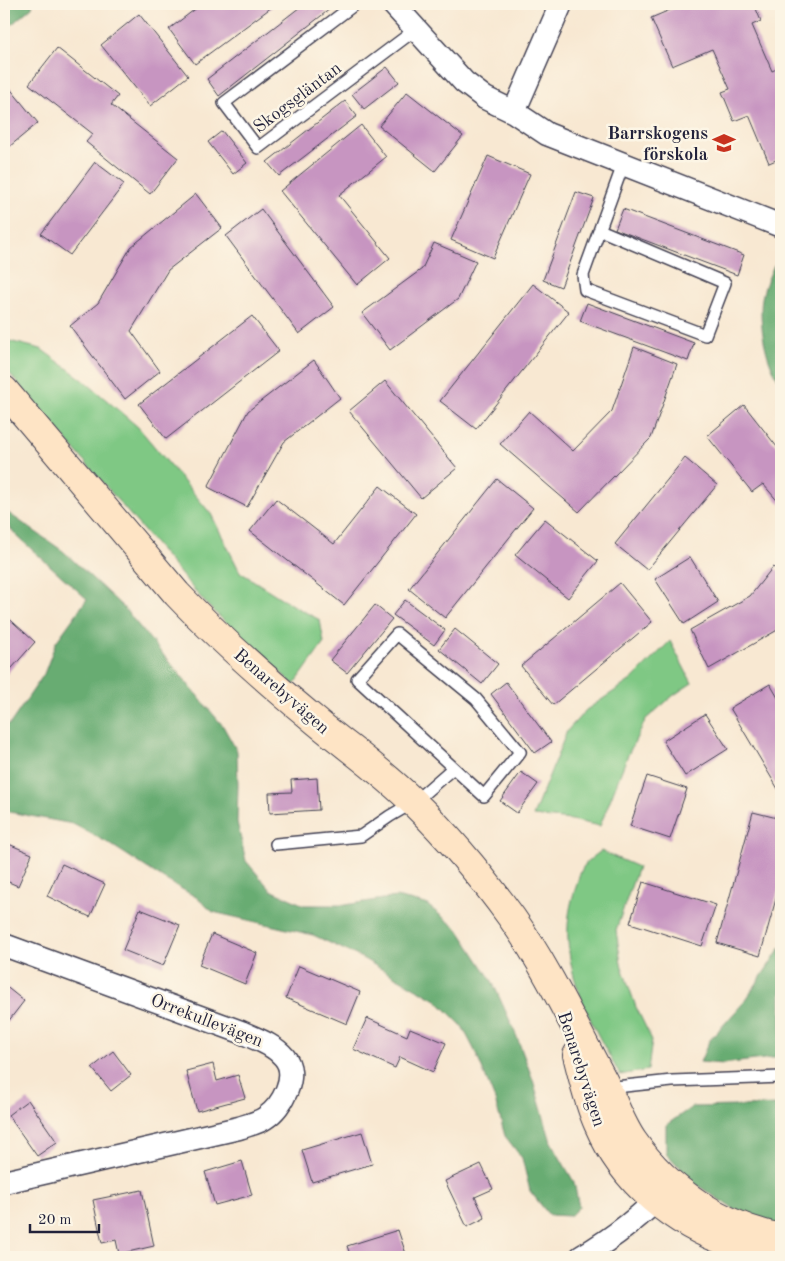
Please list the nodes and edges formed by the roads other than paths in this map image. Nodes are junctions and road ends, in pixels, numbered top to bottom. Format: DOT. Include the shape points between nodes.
graph roads {
  1 [pos="355,4"];
  2 [pos="392,4"];
  3 [pos="561,4"];
  4 [pos="415,30"];
  5 [pos="514,112"];
  6 [pos="622,164"];
  7 [pos="781,226"];
  8 [pos="600,230"];
  9 [pos="4,390"];
  10 [pos="453,768"];
  11 [pos="414,802"];
  12 [pos="276,844"];
  13 [pos="4,945"];
  14 [pos="781,1077"];
  15 [pos="597,1091"];
  16 [pos="4,1182"];
  17 [pos="663,1193"];
  18 [pos="781,1238"];
  19 [pos="781,1252"];
  20 [pos="581,1257"];
  1 -- 4 [label="lane, Skogsgläntan" via="224,103 258,148"];
  2 -- 4 [label="street"];
  3 -- 5 [label="street"];
  4 -- 5 [label="street" via="464,82 485,98"];
  5 -- 6 [label="street" via="546,134"];
  6 -- 7 [label="street"];
  6 -- 8 [label="lane"];
  8 -- 8 [label="lane" via="583,276 585,290 705,335 725,283"];
  9 -- 11 [label="street, Benarebyvägen" via="205,624"];
  10 -- 10 [label="lane" via="484,796 520,752 476,699 397,634 357,679"];
  10 -- 11 [label="lane"];
  11 -- 12 [label="lane" via="361,836"];
  11 -- 15 [label="street, Benarebyvägen" via="466,859 535,953 556,992 577,1054"];
  13 -- 16 [label="street, Orrekullevägen" via="270,1045 286,1059 290,1075 287,1093 265,1118 240,1128"];
  14 -- 15 [label="lane" via="672,1081"];
  15 -- 17 [label="street, Benarebyvägen" via="598,1124 615,1154 638,1187"];
  17 -- 18 [label="street, Benarebyvägen" via="690,1200 738,1226"];
  17 -- 19 [label="street, Benarebyvägen" via="677,1218 734,1244"];
  17 -- 20 [label="street" via="635,1220"];
}
